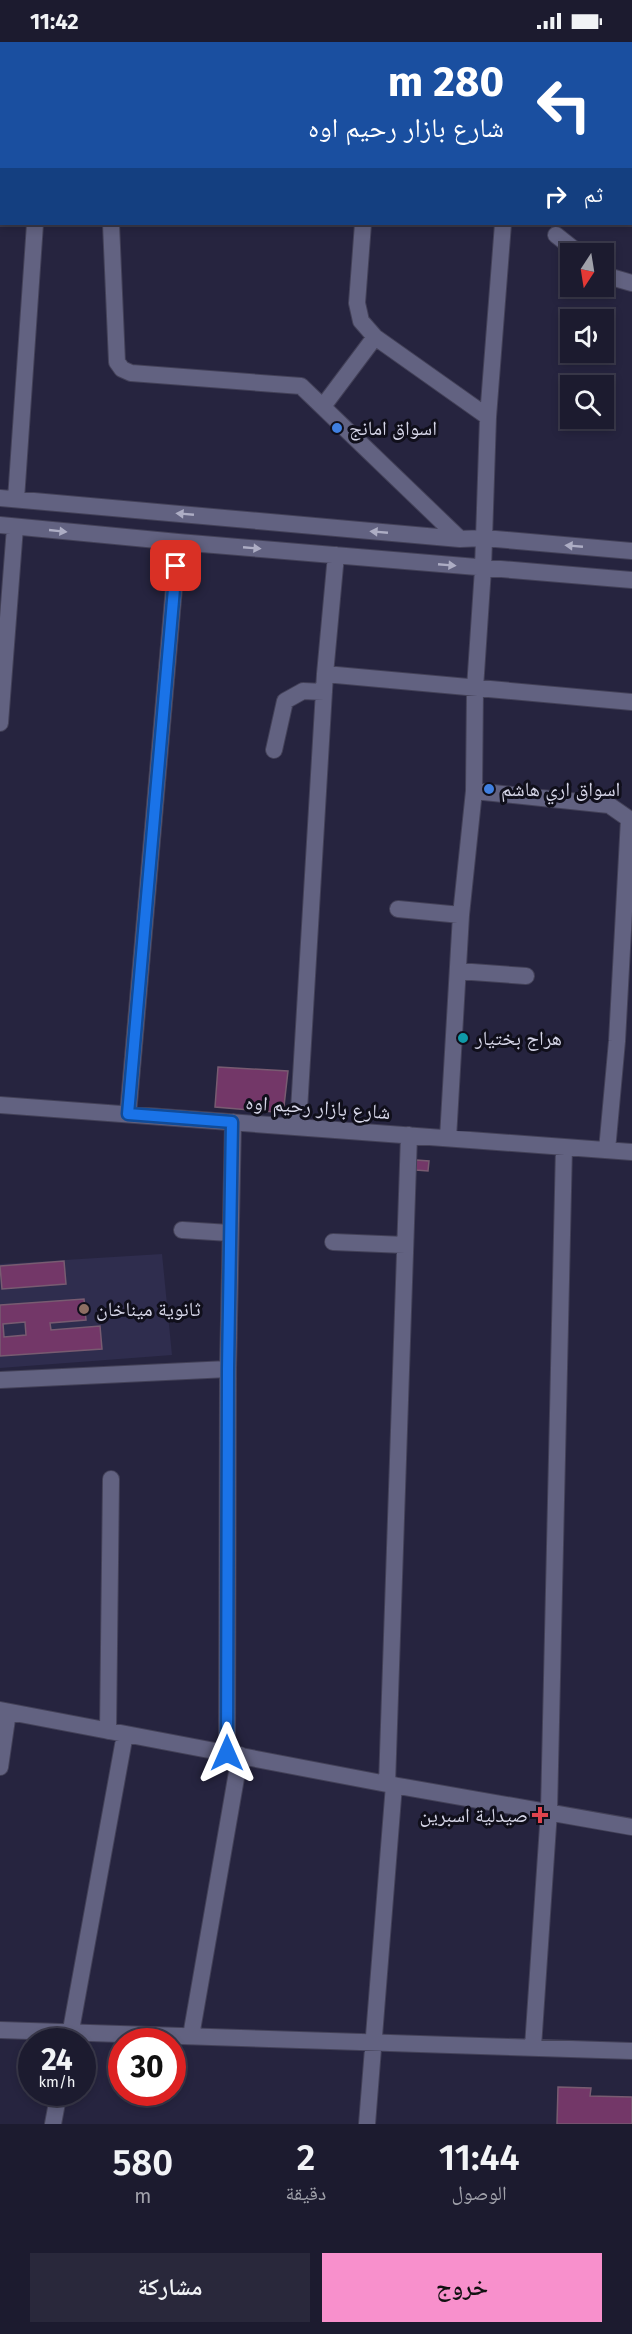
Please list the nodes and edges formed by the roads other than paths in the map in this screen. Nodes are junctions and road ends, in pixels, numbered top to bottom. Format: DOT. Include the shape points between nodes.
graph roads {
  1 [pos="35,225"];
  2 [pos="111,225"];
  3 [pos="363,225"];
  4 [pos="503,225"];
  5 [pos="556,235"];
  6 [pos="566,243"];
  7 [pos="614,278"];
  8 [pos="632,283"];
  9 [pos="375,337"];
  10 [pos="324,405"];
  11 [pos="488,417"];
  12 [pos="8,498"];
  13 [pos="8,526"];
  14 [pos="484,538"];
  15 [pos="460,539"];
  16 [pos="178,542"];
  17 [pos="632,551"];
  18 [pos="336,555"];
  19 [pos="483,568"];
  20 [pos="632,580"];
  21 [pos="325,674"];
  22 [pos="476,688"];
  23 [pos="324,692"];
  24 [pos="632,702"];
  25 [pos="0,723"];
  26 [pos="274,750"];
  27 [pos="474,791"];
  28 [pos="630,819"];
  29 [pos="398,909"];
  30 [pos="461,915"];
  31 [pos="627,928"];
  32 [pos="458,971"];
  33 [pos="526,976"];
  34 [pos="624,1041"];
  35 [pos="0,1105"];
  36 [pos="128,1114"];
  37 [pos="232,1122"];
  38 [pos="298,1127"];
  39 [pos="409,1135"];
  40 [pos="448,1138"];
  41 [pos="564,1147"];
  42 [pos="607,1150"];
  43 [pos="632,1152"];
  44 [pos="182,1230"];
  45 [pos="230,1233"];
  46 [pos="333,1242"];
  47 [pos="405,1245"];
  48 [pos="228,1369"];
  49 [pos="0,1380"];
  50 [pos="111,1479"];
  51 [pos="4,1711"];
  52 [pos="108,1731"];
  53 [pos="125,1734"];
  54 [pos="234,1754"];
  55 [pos="0,1767"];
  56 [pos="390,1785"];
  57 [pos="549,1811"];
  58 [pos="632,1827"];
  59 [pos="71,2028"];
  60 [pos="0,2030"];
  61 [pos="18,2032"];
  62 [pos="190,2036"];
  63 [pos="96,2037"];
  64 [pos="374,2043"];
  65 [pos="533,2047"];
  66 [pos="632,2051"];
  67 [pos="56,2106"];
  68 [pos="53,2124"];
  69 [pos="367,2124"];
  1 -- 12 [label="street"];
  2 -- 10 [label="street" via="117,362 122,369 131,373 302,386"];
  3 -- 9 [label="street" via="357,303 362,321"];
  4 -- 11 [label="street"];
  5 -- 6 [label="street"];
  7 -- 8 [label="street"];
  9 -- 10 [label="street"];
  9 -- 11 [label="street"];
  10 -- 15 [label="street"];
  11 -- 14 [label="street"];
  15 -- 12 [label="street, one-way"];
  13 -- 16 [label="street, one-way"];
  13 -- 25 [label="street"];
  14 -- 15 [label="street"];
  17 -- 14 [label="street, one-way"];
  14 -- 19 [label="street"];
  16 -- 18 [label="street, one-way"];
  16 -- 36 [label="street"];
  18 -- 19 [label="street, one-way"];
  18 -- 21 [label="street"];
  19 -- 20 [label="street"];
  19 -- 22 [label="street"];
  21 -- 22 [label="street"];
  21 -- 23 [label="street"];
  22 -- 24 [label="street"];
  22 -- 27 [label="street"];
  23 -- 26 [label="street" via="303,691 285,701"];
  23 -- 38 [label="street"];
  27 -- 28 [label="street" via="609,805"];
  27 -- 30 [label="street"];
  28 -- 31 [label="street"];
  29 -- 30 [label="street"];
  30 -- 32 [label="street"];
  31 -- 34 [label="street"];
  32 -- 33 [label="street"];
  32 -- 40 [label="street"];
  34 -- 42 [label="street"];
  35 -- 36 [label="street, شارع بازار رحيم اوه"];
  36 -- 37 [label="street, شارع بازار رحيم اوه"];
  37 -- 38 [label="street, شارع بازار رحيم اوه"];
  37 -- 45 [label="street"];
  38 -- 39 [label="street, شارع بازار رحيم اوه"];
  39 -- 40 [label="street, شارع بازار رحيم اوه"];
  39 -- 47 [label="street"];
  40 -- 41 [label="street, شارع بازار رحيم اوه"];
  41 -- 42 [label="street, شارع بازار رحيم اوه"];
  41 -- 57 [label="street"];
  42 -- 43 [label="street, شارع بازار رحيم اوه"];
  44 -- 45 [label="street"];
  45 -- 48 [label="street"];
  46 -- 47 [label="street"];
  47 -- 56 [label="street"];
  48 -- 49 [label="street"];
  48 -- 54 [label="street"];
  50 -- 52 [label="street"];
  51 -- 52 [label="street"];
  51 -- 55 [label="street"];
  52 -- 53 [label="street"];
  53 -- 54 [label="street"];
  53 -- 59 [label="street"];
  54 -- 56 [label="street"];
  54 -- 62 [label="street"];
  56 -- 57 [label="street"];
  56 -- 64 [label="street"];
  57 -- 58 [label="street"];
  57 -- 65 [label="street"];
  60 -- 61 [label="street"];
  62 -- 63 [label="street"];
  62 -- 64 [label="street"];
  64 -- 65 [label="street"];
  64 -- 69 [label="street"];
  65 -- 66 [label="street"];
  67 -- 68 [label="street"];
}
